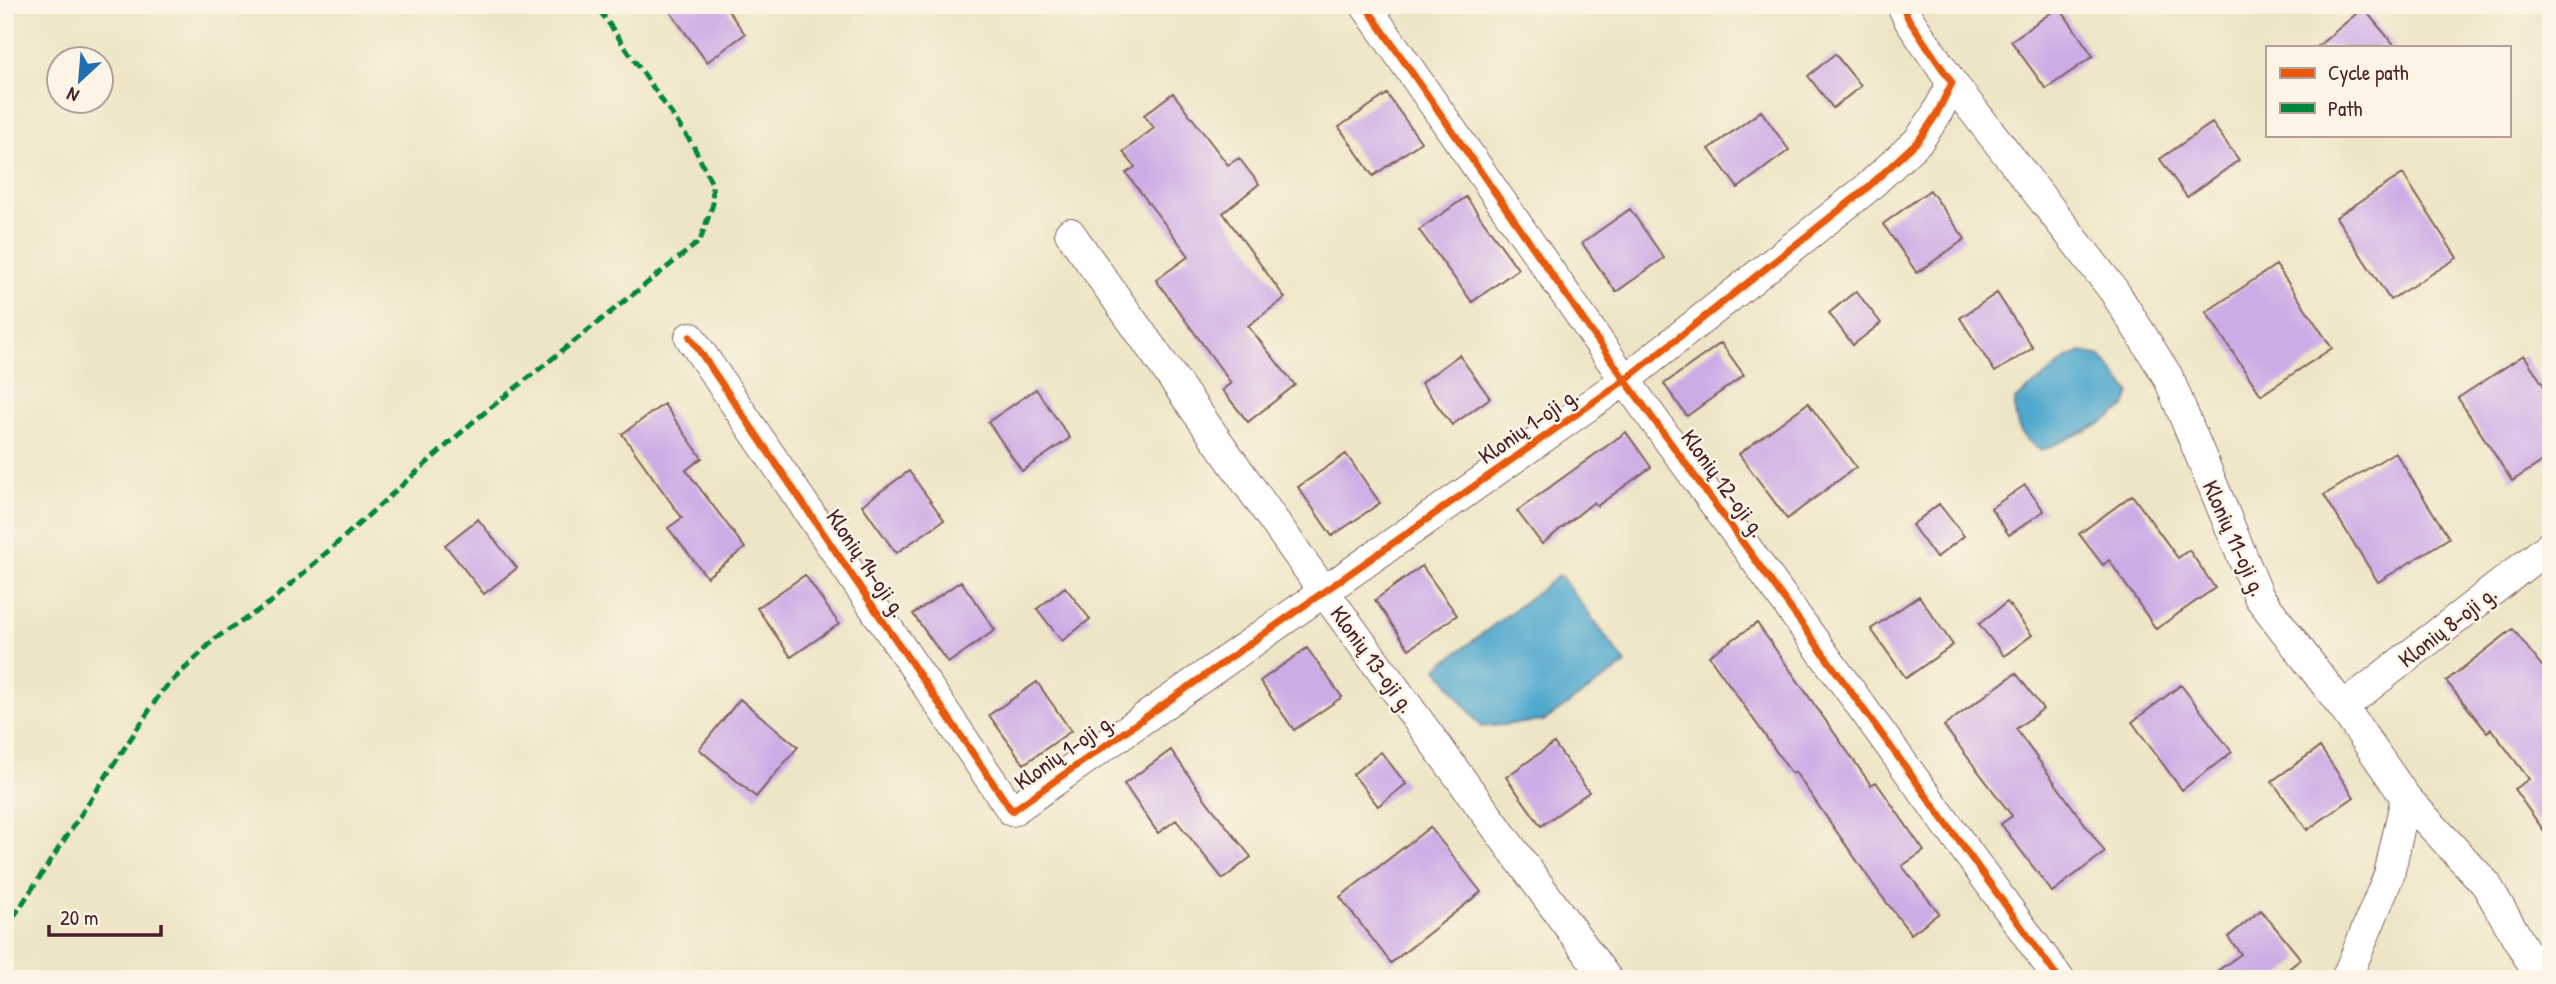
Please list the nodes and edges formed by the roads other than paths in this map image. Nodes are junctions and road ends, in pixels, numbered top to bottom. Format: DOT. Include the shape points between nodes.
graph roads {
  1 [pos="1365,5"];
  2 [pos="1902,5"];
  3 [pos="1952,83"];
  4 [pos="1070,233"];
  5 [pos="690,337"];
  6 [pos="1625,380"];
  7 [pos="2551,545"];
  8 [pos="1325,593"];
  9 [pos="2343,707"];
  10 [pos="2406,798"];
  11 [pos="1012,811"];
  12 [pos="1607,979"];
  13 [pos="2059,979"];
  14 [pos="2346,979"];
  15 [pos="2541,979"];
  1 -- 6 [label="street, Klonių 12-oji g."];
  2 -- 3 [label="street"];
  3 -- 6 [label="street, Klonių 1-oji g." via="1919,140 1866,190"];
  3 -- 9 [label="street, Klonių 11-oji g." via="2114,291 2168,377 2259,597"];
  4 -- 8 [label="street, Klonių 13-oji g."];
  5 -- 11 [label="street, Klonių 14-oji g."];
  6 -- 8 [label="street, Klonių 1-oji g."];
  6 -- 13 [label="street, Klonių 12-oji g."];
  7 -- 9 [label="street, Klonių 8-oji g."];
  8 -- 11 [label="street, Klonių 1-oji g."];
  8 -- 12 [label="street, Klonių 13-oji g."];
  9 -- 10 [label="street, Klonių 11-oji g."];
  10 -- 14 [label="street" via="2389,875"];
  10 -- 15 [label="street, Klonių 11-oji g." via="2486,884"];
}
